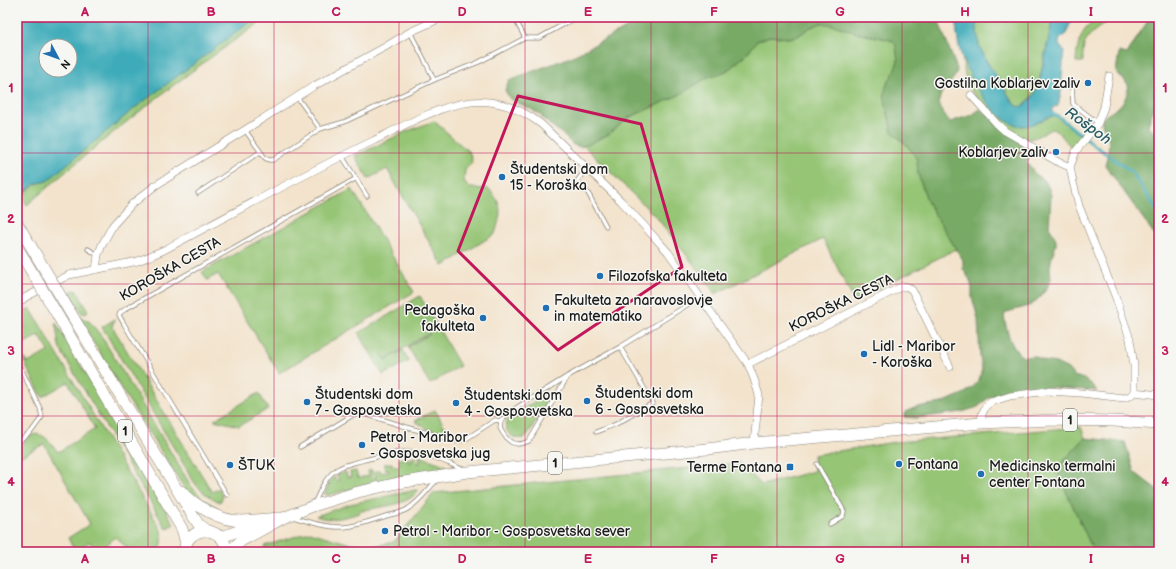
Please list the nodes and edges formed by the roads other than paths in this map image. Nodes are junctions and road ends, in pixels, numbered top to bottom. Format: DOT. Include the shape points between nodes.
graph roads {
  1 [pos="443,17"];
  2 [pos="514,17"];
  3 [pos="577,17"];
  4 [pos="410,32"];
  5 [pos="524,38"];
  6 [pos="1109,76"];
  7 [pos="434,80"];
  8 [pos="1072,84"];
  9 [pos="971,95"];
  10 [pos="297,97"];
  11 [pos="1098,123"];
  12 [pos="320,129"];
  13 [pos="245,130"];
  14 [pos="260,152"];
  15 [pos="342,156"];
  16 [pos="1070,166"];
  17 [pos="587,168"];
  18 [pos="355,179"];
  19 [pos="198,193"];
  20 [pos="366,196"];
  21 [pos="17,223"];
  22 [pos="606,226"];
  23 [pos="17,247"];
  24 [pos="88,249"];
  25 [pos="98,255"];
  26 [pos="96,270"];
  27 [pos="701,297"];
  28 [pos="17,304"];
  29 [pos="620,347"];
  30 [pos="17,364"];
  31 [pos="748,364"];
  32 [pos="950,367"];
  33 [pos="568,376"];
  34 [pos="1134,392"];
  35 [pos="1159,395"];
  36 [pos="501,421"];
  37 [pos="981,423"];
  38 [pos="1159,424"];
  39 [pos="596,432"];
  40 [pos="17,443"];
  41 [pos="754,443"];
  42 [pos="300,448"];
  43 [pos="817,464"];
  44 [pos="468,472"];
  45 [pos="441,476"];
  46 [pos="170,479"];
  47 [pos="227,496"];
  48 [pos="313,506"];
  49 [pos="286,516"];
  50 [pos="830,524"];
  51 [pos="207,531"];
  52 [pos="221,537"];
  53 [pos="185,547"];
  54 [pos="76,552"];
  55 [pos="81,552"];
  56 [pos="227,552"];
  57 [pos="231,552"];
  1 -- 4 [label="street"];
  2 -- 5 [label="lane"];
  3 -- 5 [label="lane" via="539,38"];
  4 -- 7 [label="lane"];
  4 -- 10 [label="street"];
  5 -- 7 [label="lane" via="479,62"];
  6 -- 11 [label="street" via="1104,107"];
  7 -- 12 [label="lane" via="344,122"];
  8 -- 11 [label="lane" via="1074,104"];
  9 -- 16 [label="street" via="1005,130 1058,162"];
  10 -- 12 [label="lane"];
  10 -- 13 [label="street"];
  11 -- 16 [label="street" via="1076,151"];
  12 -- 14 [label="lane" via="274,160 265,158"];
  13 -- 14 [label="lane"];
  13 -- 25 [label="street" via="156,185 132,204 113,225"];
  14 -- 19 [label="lane"];
  15 -- 17 [label="street, KOROŠKA CESTA" via="444,108 470,102 490,101 529,115"];
  15 -- 18 [label="lane"];
  15 -- 26 [label="street, KOROŠKA CESTA" via="164,250 138,261"];
  16 -- 34 [label="street" via="1079,206 1130,339"];
  17 -- 22 [label="lane" via="577,181 588,193"];
  17 -- 27 [label="street, KOROŠKA CESTA" via="668,252"];
  18 -- 20 [label="lane"];
  18 -- 47 [label="lane, KOROŠKA CESTA" via="127,308 119,315"];
  21 -- 46 [label="main road, 1, bridge"];
  23 -- 53 [label="main road, 1, bridge" via="182,529"];
  24 -- 25 [label="lane"];
  25 -- 26 [label="street"];
  26 -- 28 [label="street, KOROŠKA CESTA" via="69,275"];
  27 -- 29 [label="lane"];
  27 -- 31 [label="street, KOROŠKA CESTA"];
  29 -- 33 [label="lane"];
  29 -- 39 [label="lane" via="653,403"];
  30 -- 40 [label="lane" via="40,408 42,417 31,432"];
  31 -- 32 [label="street, KOROŠKA CESTA" via="903,286 912,290"];
  31 -- 41 [label="street, KOROŠKA CESTA" via="758,395"];
  33 -- 36 [label="lane" via="513,410"];
  33 -- 36 [label="lane" via="529,441 518,445 508,440 500,428"];
  34 -- 35 [label="street"];
  34 -- 37 [label="street" via="1124,398 1047,391 1010,396 986,406"];
  36 -- 42 [label="lane" via="495,420 466,439 458,441 358,412"];
  37 -- 38 [label="main road, 1" via="1054,420"];
  37 -- 41 [label="main road, 1"];
  41 -- 44 [label="main road, 1"];
  43 -- 50 [label="lane" via="844,511 843,516"];
  44 -- 45 [label="main road, 1"];
  44 -- 48 [label="lane" via="422,454 407,452 386,455 334,471"];
  45 -- 48 [label="main road, 1" via="358,492"];
  45 -- 49 [label="lane" via="408,510 361,524 331,526"];
  46 -- 49 [label="main road, 1" via="200,508 218,516 240,521"];
  46 -- 51 [label="main road, 1" via="199,525"];
  48 -- 49 [label="main road, 1"];
  49 -- 52 [label="main road, 1"];
  49 -- 57 [label="main road, 1" via="241,540"];
  51 -- 52 [label="main road, 1"];
  51 -- 53 [label="main road" via="191,536"];
  52 -- 56 [label="main road"];
  54 -- 55 [label="lane"];
}
